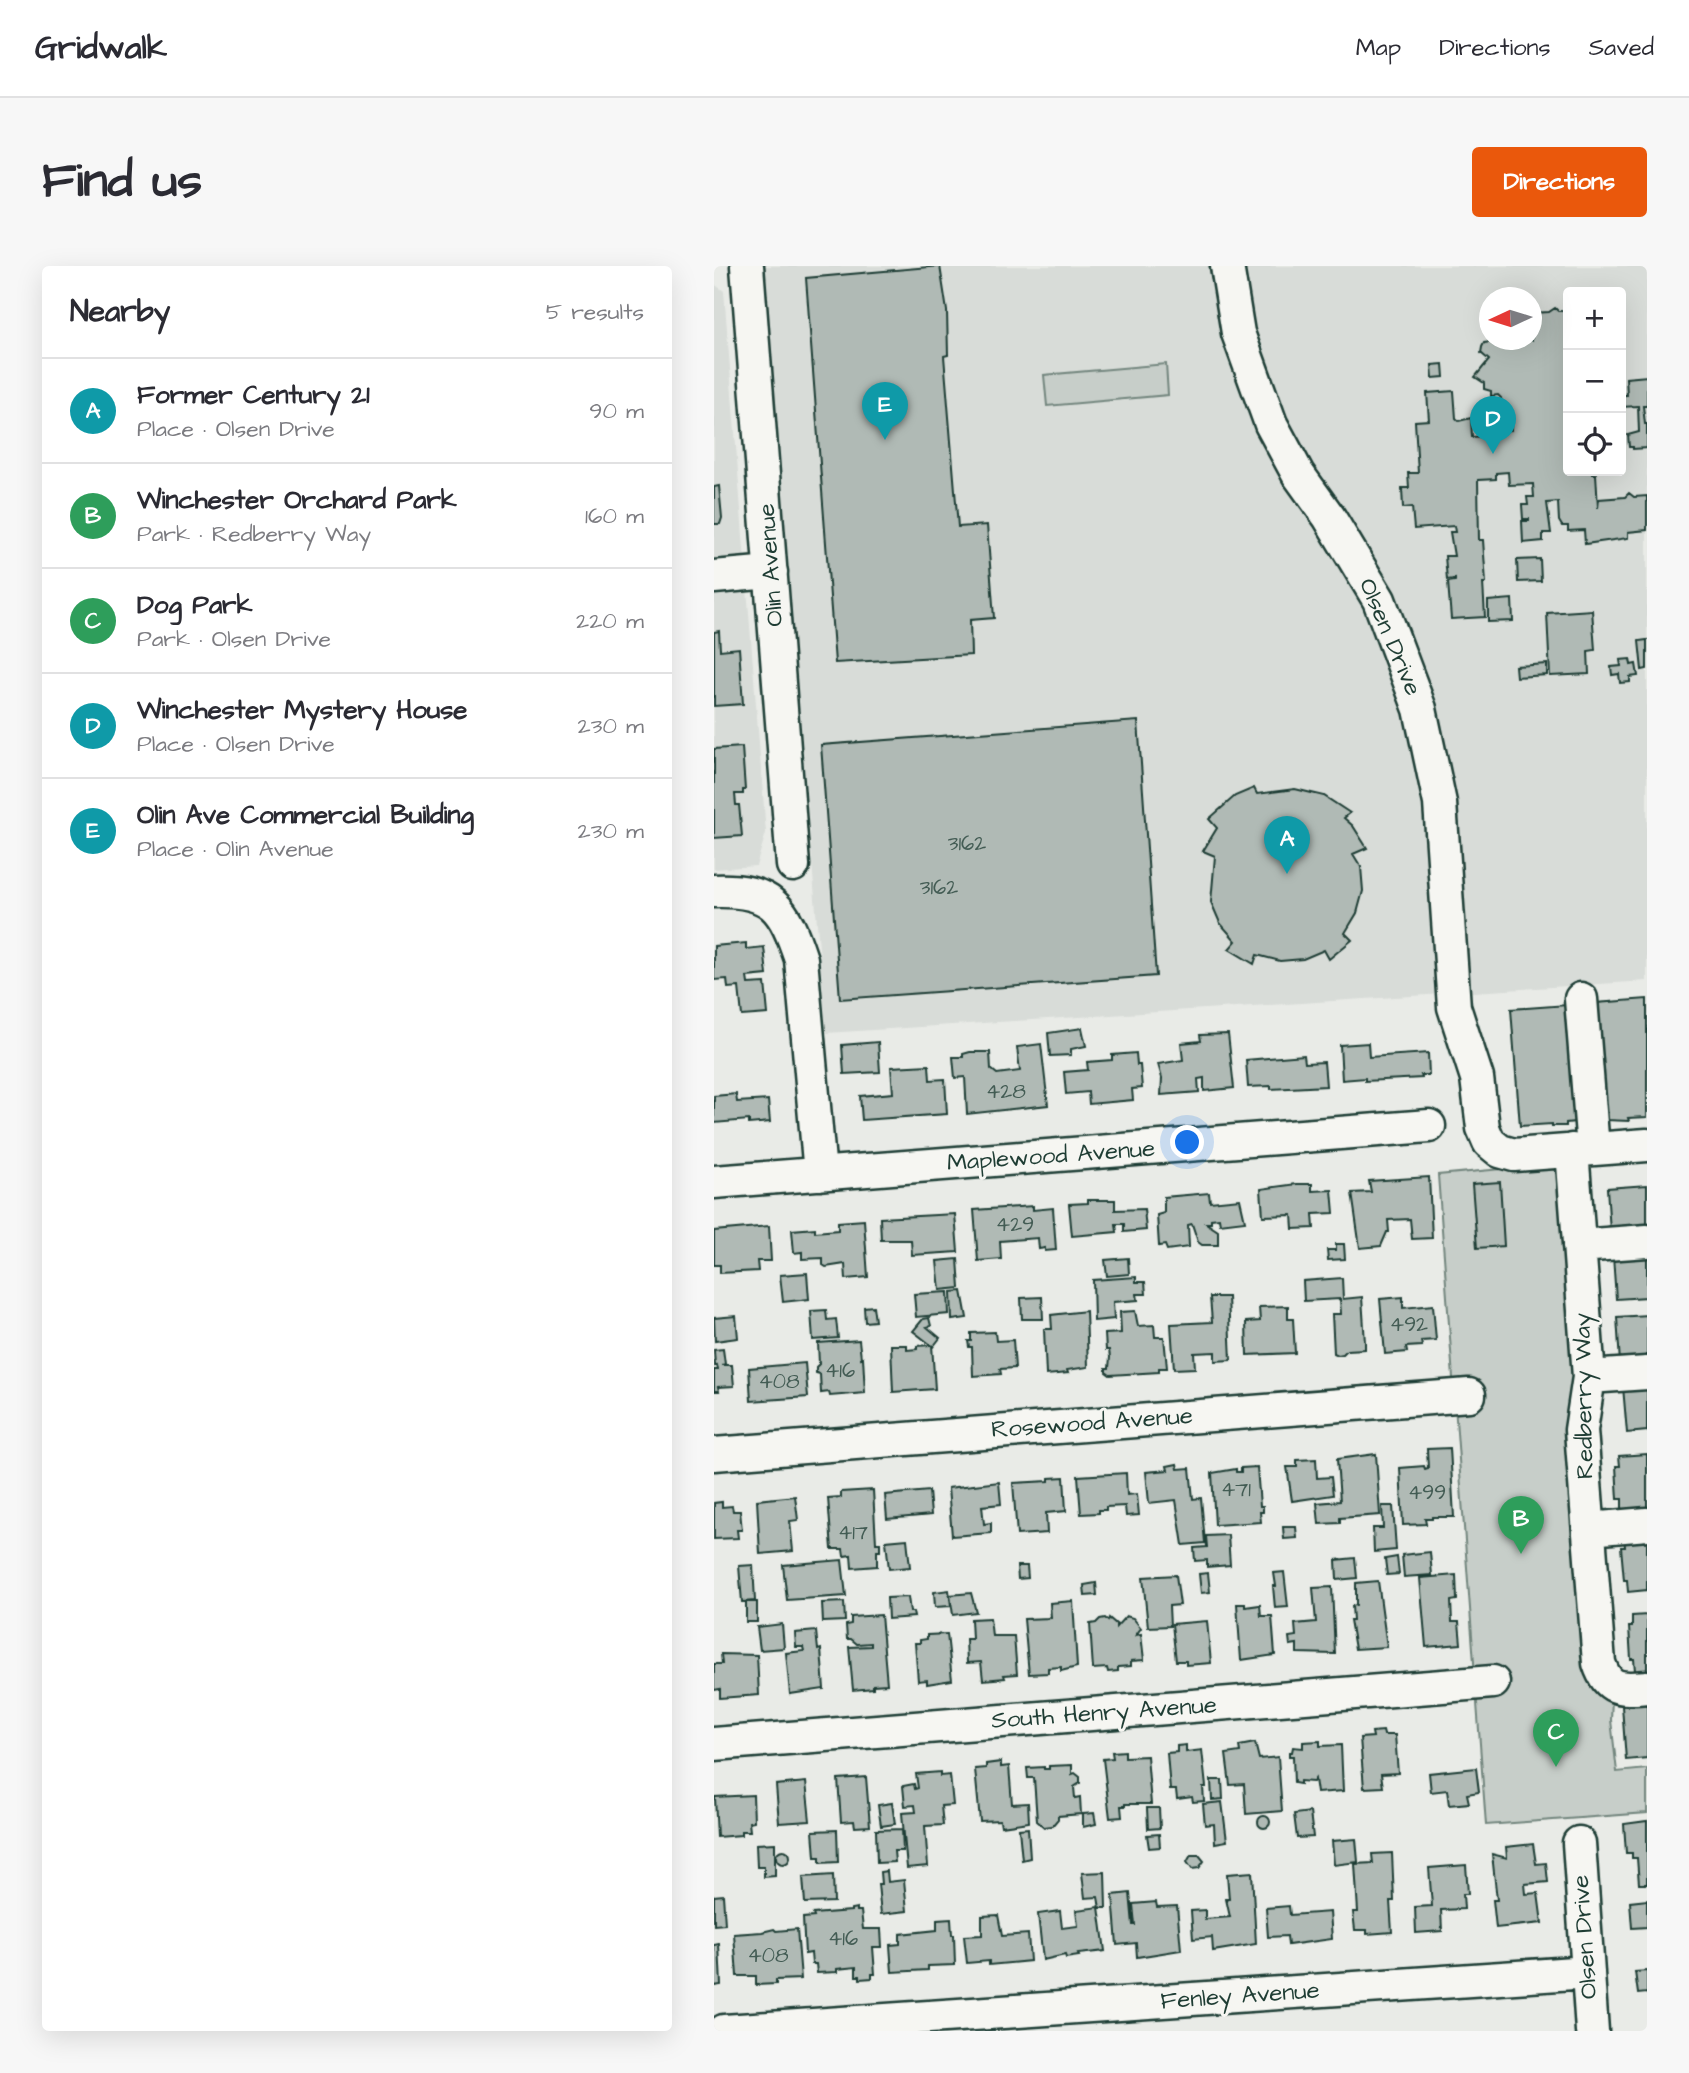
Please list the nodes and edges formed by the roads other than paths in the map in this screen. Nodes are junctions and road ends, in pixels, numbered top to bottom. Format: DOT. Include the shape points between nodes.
graph roads {
  1 [pos="747,266"];
  2 [pos="1227,266"];
  3 [pos="771,572"];
  4 [pos="714,577"];
  5 [pos="793,865"];
  6 [pos="714,891"];
  7 [pos="1581,999"];
  8 [pos="1429,1126"];
  9 [pos="1647,1145"];
  10 [pos="1583,1150"];
  11 [pos="820,1174"];
  12 [pos="714,1182"];
  13 [pos="1647,1241"];
  14 [pos="1579,1246"];
  15 [pos="1647,1373"];
  16 [pos="1589,1377"];
  17 [pos="1469,1395"];
  18 [pos="714,1454"];
  19 [pos="1647,1524"];
  20 [pos="1589,1529"];
  21 [pos="1493,1682"];
  22 [pos="1647,1688"];
  23 [pos="714,1744"];
  24 [pos="1578,1843"];
  25 [pos="1588,1972"];
  26 [pos="724,2031"];
  27 [pos="1592,2031"];
  1 -- 3 [label="street, Olin Avenue"];
  2 -- 10 [label="street, Olsen Drive" via="1238,333 1271,424 1378,600 1420,709 1440,803 1454,1007 1477,1078 1483,1128 1489,1142 1514,1155"];
  3 -- 4 [label="street"];
  3 -- 5 [label="street, Olin Avenue"];
  6 -- 11 [label="street" via="746,893 768,901 781,910 791,927 801,959"];
  7 -- 10 [label="street, Redberry Way"];
  8 -- 11 [label="street, Maplewood Avenue"];
  9 -- 10 [label="street, Olsen Drive"];
  10 -- 14 [label="street, Redberry Way"];
  11 -- 12 [label="street, Maplewood Avenue"];
  13 -- 14 [label="street"];
  14 -- 16 [label="street, Redberry Way"];
  15 -- 16 [label="street"];
  16 -- 20 [label="street, Redberry Way" via="1581,1430"];
  17 -- 18 [label="street, Rosewood Avenue"];
  19 -- 20 [label="street"];
  20 -- 22 [label="street, Redberry Way" via="1604,1679 1617,1687"];
  21 -- 23 [label="street, South Henry Avenue"];
  24 -- 25 [label="street, Olsen Drive"];
  25 -- 26 [label="street, Fenley Avenue"];
  25 -- 27 [label="street, Olsen Drive"];
}
